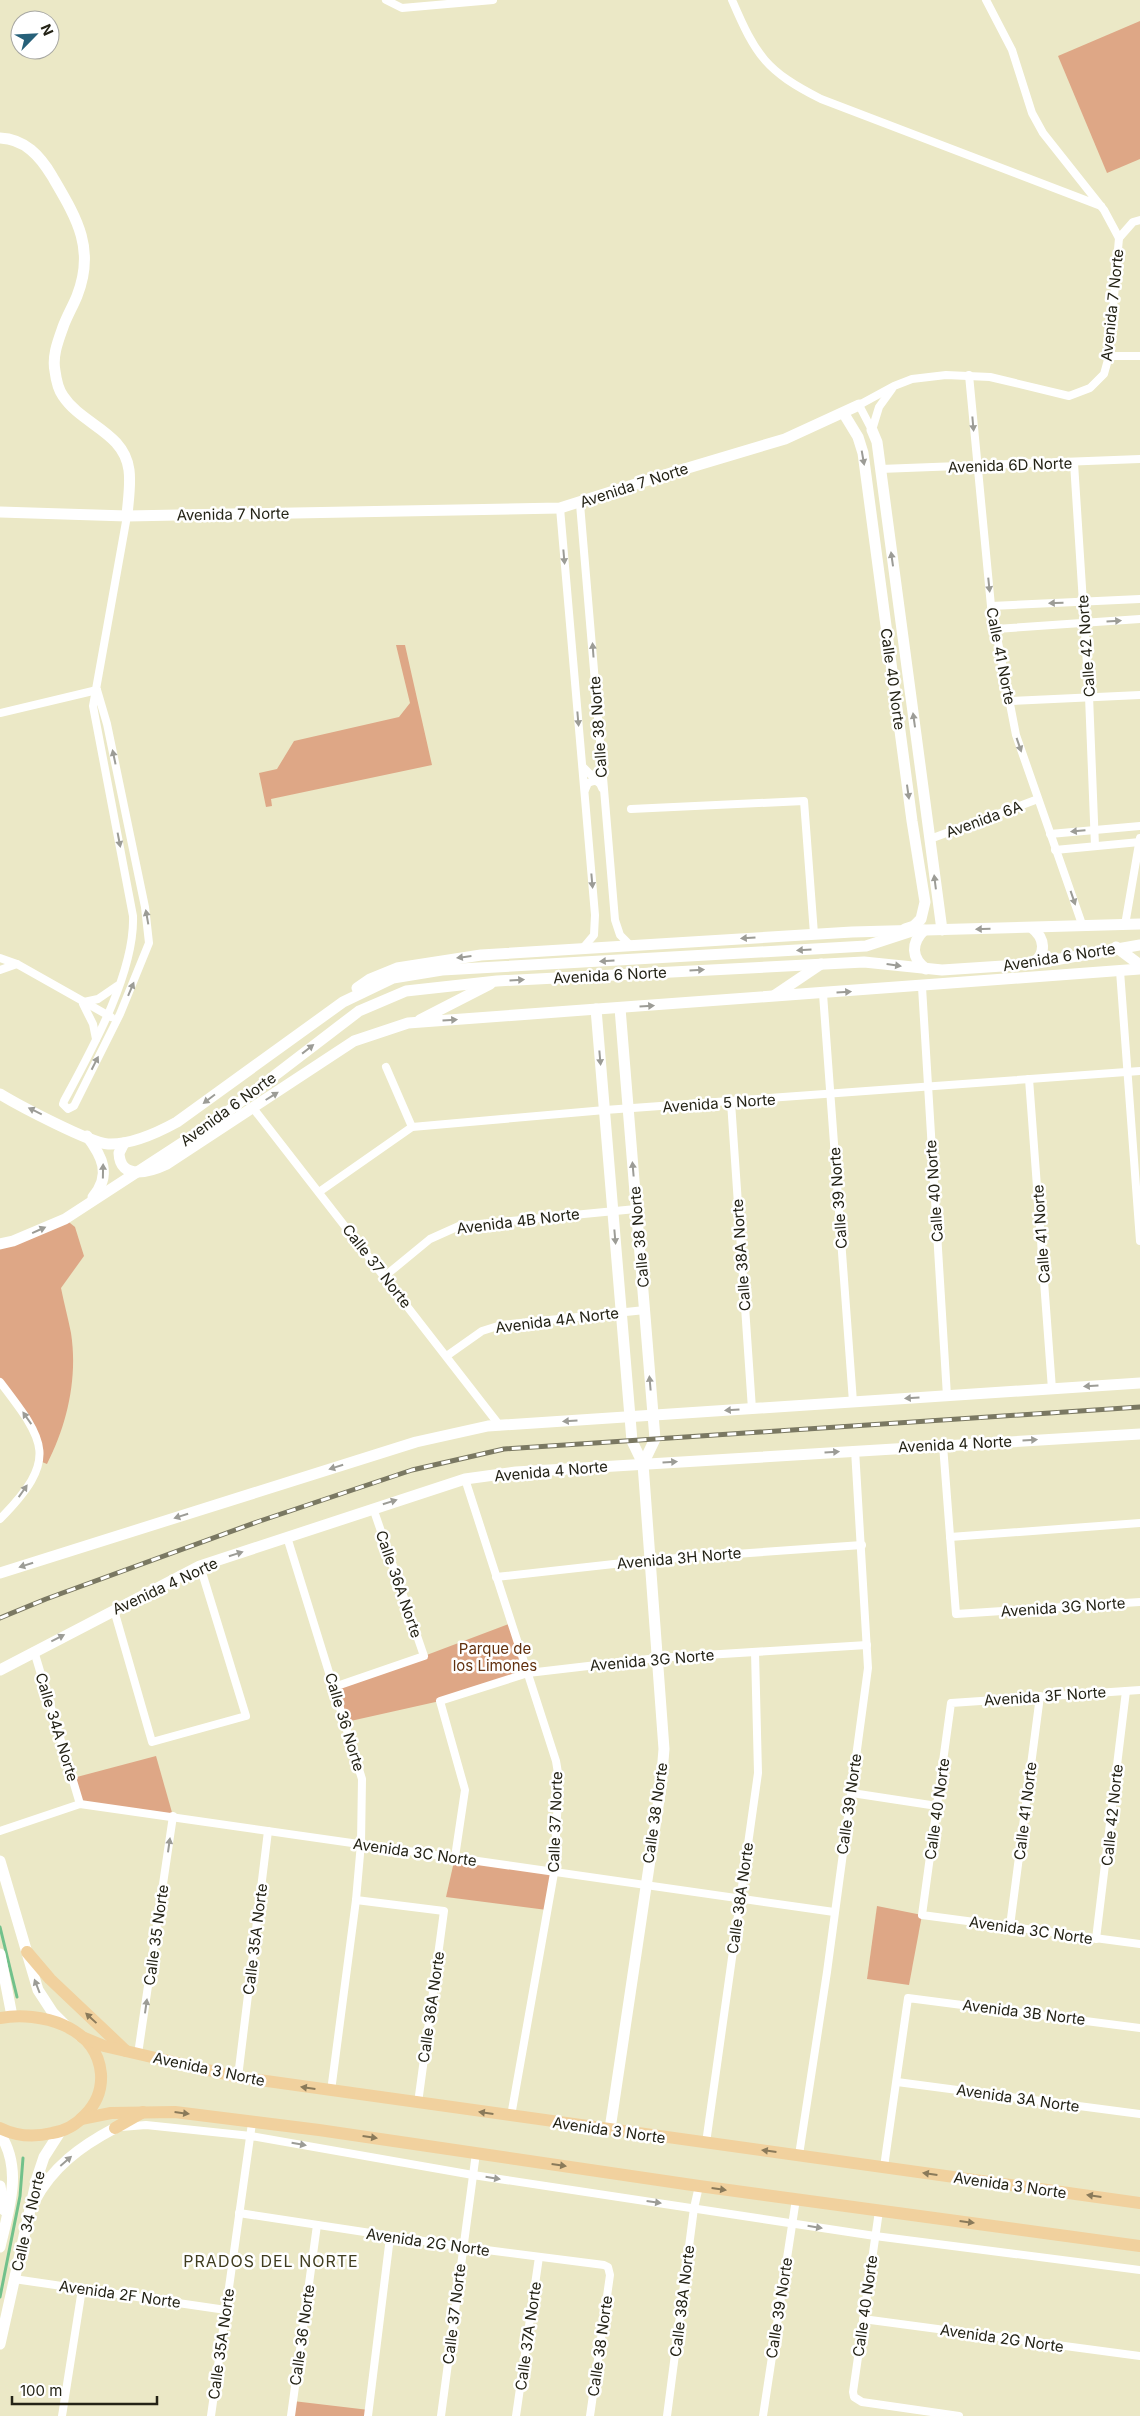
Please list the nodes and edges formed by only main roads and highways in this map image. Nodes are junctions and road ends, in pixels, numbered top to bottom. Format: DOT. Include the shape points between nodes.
graph roads {
  1 [pos="27,1952"];
  2 [pos="6,2017"];
  3 [pos="82,2037"];
  4 [pos="132,2053"];
  5 [pos="146,2111"];
  6 [pos="81,2119"];
  7 [pos="0,2128"];
  8 [pos="114,2128"];
  9 [pos="1140,2203"];
  10 [pos="1140,2246"];
  4 -- 1 [label="main road, one-way" via="50,1979"];
  2 -- 3 [label="main road" via="33,2016 64,2025"];
  3 -- 4 [label="main road, Avenida 3 Norte"];
  3 -- 6 [label="main road" via="100,2065 101,2082 97,2098"];
  9 -- 4 [label="main road, Avenida 3 Norte, one-way" via="331,2091 238,2077"];
  5 -- 6 [label="main road"];
  5 -- 8 [label="main road"];
  5 -- 10 [label="main road, one-way" via="252,2129 319,2130"];
  6 -- 7 [label="main road" via="60,2132 34,2136"];
}
